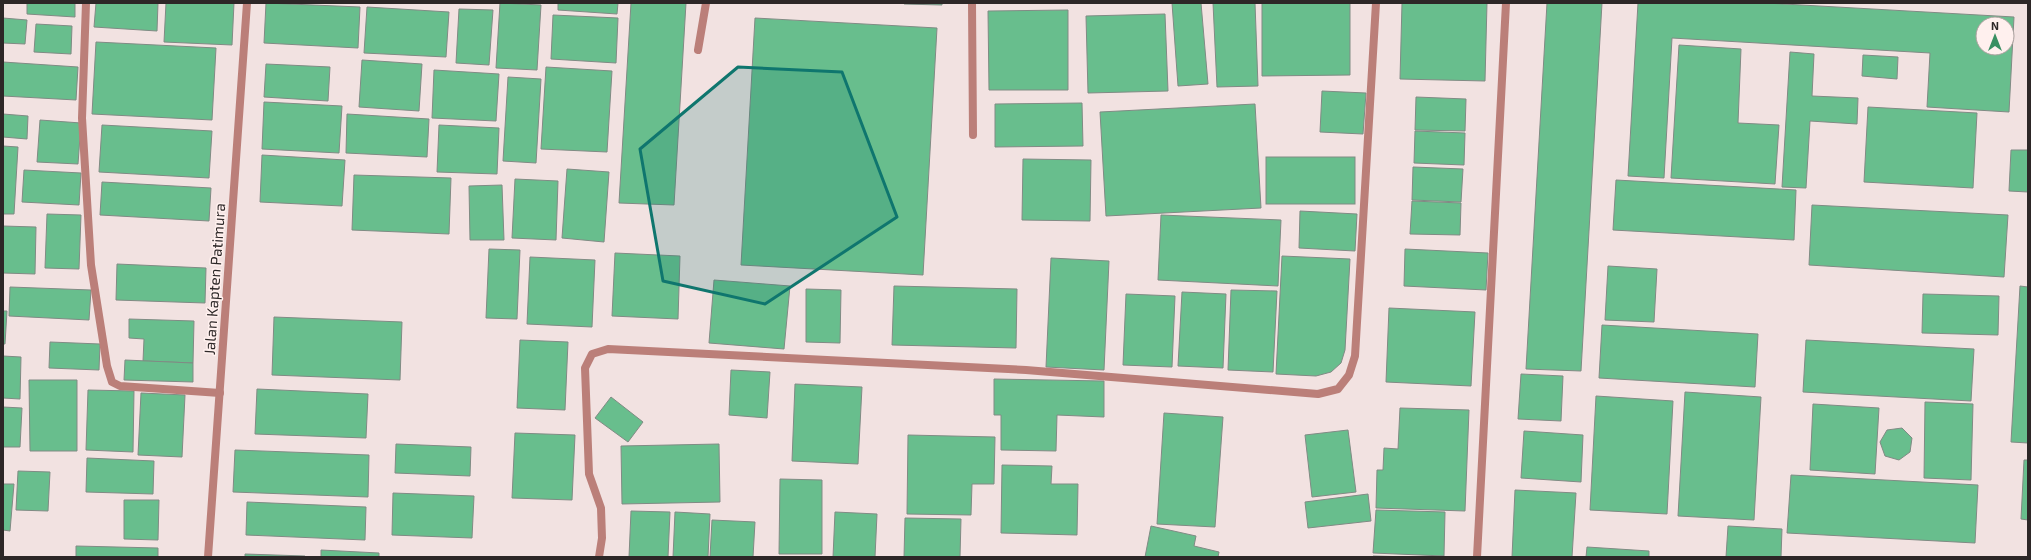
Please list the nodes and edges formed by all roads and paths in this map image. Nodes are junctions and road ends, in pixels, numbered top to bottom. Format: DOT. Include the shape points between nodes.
graph roads {
  1 [pos="86,3"];
  2 [pos="247,3"];
  3 [pos="706,3"];
  4 [pos="972,3"];
  5 [pos="1376,3"];
  6 [pos="1506,3"];
  7 [pos="698,50"];
  8 [pos="973,135"];
  9 [pos="220,393"];
  10 [pos="208,557"];
  11 [pos="598,557"];
  12 [pos="1477,557"];
  1 -- 9 [label="street" via="82,118 91,265 107,366 112,382 120,386"];
  2 -- 9 [label="street, Jalan Kapten Patimura"];
  3 -- 7 [label="street"];
  4 -- 8 [label="street"];
  5 -- 11 [label="street" via="1355,356 1349,375 1338,389 1318,394 1026,370 608,349 592,354 585,368 589,474 601,508 602,538"];
  6 -- 12 [label="street"];
  9 -- 10 [label="street, Jalan Kapten Patimura"];
}
